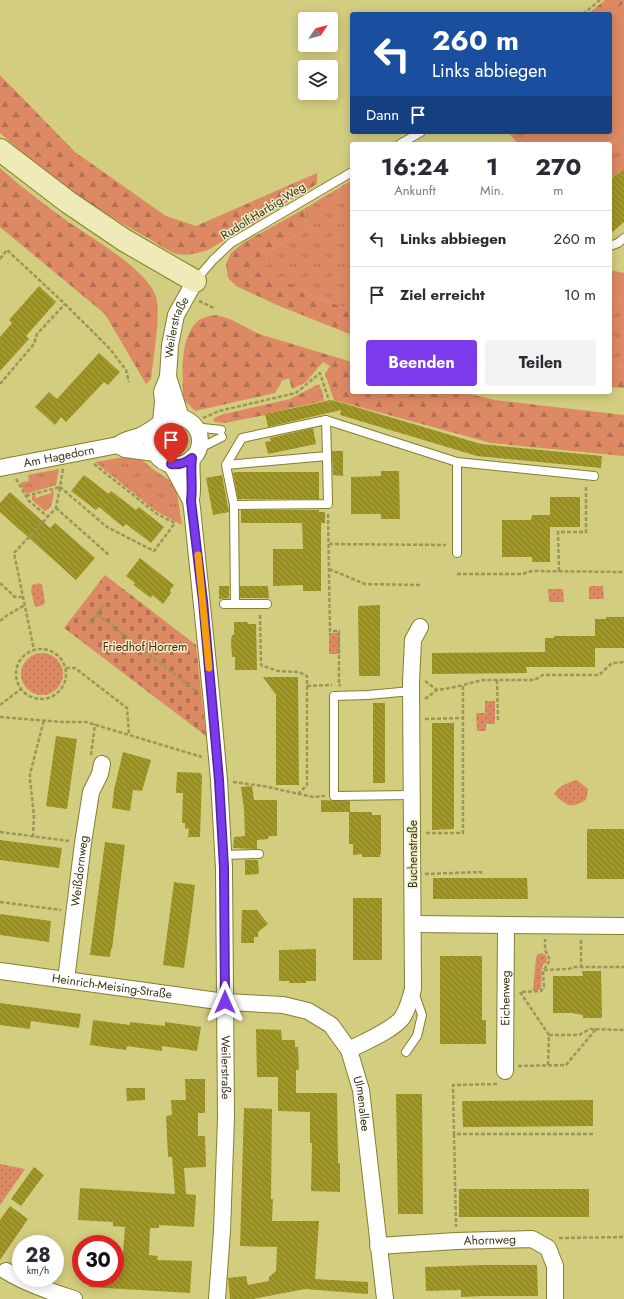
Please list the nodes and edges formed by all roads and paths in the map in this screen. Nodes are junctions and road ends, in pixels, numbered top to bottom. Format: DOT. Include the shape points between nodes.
graph roads {
  1 [pos="600,0"];
  2 [pos="585,12"];
  3 [pos="418,134"];
  4 [pos="404,142"];
  5 [pos="0,150"];
  6 [pos="350,173"];
  7 [pos="624,238"];
  8 [pos="612,245"];
  9 [pos="0,259"];
  10 [pos="195,281"];
  11 [pos="65,304"];
  12 [pos="168,377"];
  13 [pos="129,382"];
  14 [pos="0,384"];
  15 [pos="329,421"];
  16 [pos="190,423"];
  17 [pos="160,424"];
  18 [pos="118,445"];
  19 [pos="73,453"];
  20 [pos="155,453"];
  21 [pos="195,453"];
  22 [pos="326,456"];
  23 [pos="457,462"];
  24 [pos="171,464"];
  25 [pos="226,465"];
  26 [pos="4,467"];
  27 [pos="590,475"];
  28 [pos="60,487"];
  29 [pos="26,496"];
  30 [pos="191,501"];
  31 [pos="328,504"];
  32 [pos="234,505"];
  33 [pos="56,508"];
  34 [pos="47,516"];
  35 [pos="175,523"];
  36 [pos="194,528"];
  37 [pos="329,544"];
  38 [pos="457,545"];
  39 [pos="457,553"];
  40 [pos="109,555"];
  41 [pos="329,569"];
  42 [pos="559,571"];
  43 [pos="624,572"];
  44 [pos="457,574"];
  45 [pos="0,583"];
  46 [pos="420,585"];
  47 [pos="23,596"];
  48 [pos="104,604"];
  49 [pos="224,604"];
  50 [pos="235,604"];
  51 [pos="263,604"];
  52 [pos="25,605"];
  53 [pos="97,614"];
  54 [pos="0,622"];
  55 [pos="89,624"];
  56 [pos="420,627"];
  57 [pos="34,650"];
  58 [pos="624,662"];
  59 [pos="66,668"];
  60 [pos="497,680"];
  61 [pos="346,684"];
  62 [pos="463,685"];
  63 [pos="21,689"];
  64 [pos="411,691"];
  65 [pos="212,703"];
  66 [pos="0,705"];
  67 [pos="411,715"];
  68 [pos="0,717"];
  69 [pos="463,718"];
  70 [pos="44,720"];
  71 [pos="498,721"];
  72 [pos="95,724"];
  73 [pos="130,734"];
  74 [pos="217,759"];
  75 [pos="102,764"];
  76 [pos="219,780"];
  77 [pos="298,794"];
  78 [pos="413,795"];
  79 [pos="334,796"];
  80 [pos="0,832"];
  81 [pos="413,833"];
  82 [pos="33,837"];
  83 [pos="83,843"];
  84 [pos="258,854"];
  85 [pos="224,855"];
  86 [pos="413,874"];
  87 [pos="481,875"];
  88 [pos="0,902"];
  89 [pos="74,912"];
  90 [pos="414,924"];
  91 [pos="506,925"];
  92 [pos="545,925"];
  93 [pos="580,926"];
  94 [pos="624,926"];
  95 [pos="581,967"];
  96 [pos="624,967"];
  97 [pos="544,970"];
  98 [pos="0,971"];
  99 [pos="66,980"];
  100 [pos="413,990"];
  101 [pos="513,992"];
  102 [pos="225,1002"];
  103 [pos="596,1029"];
  104 [pos="624,1030"];
  105 [pos="549,1035"];
  106 [pos="349,1050"];
  107 [pos="406,1052"];
  108 [pos="548,1065"];
  109 [pos="505,1068"];
  110 [pos="454,1134"];
  111 [pos="593,1134"];
  112 [pos="624,1237"];
  113 [pos="532,1239"];
  114 [pos="456,1241"];
  115 [pos="378,1246"];
  116 [pos="6,1271"];
  117 [pos="74,1299"];
  118 [pos="217,1299"];
  119 [pos="385,1299"];
  120 [pos="555,1299"];
  1 -- 2 [label="path"];
  3 -- 4 [label="lane"];
  5 -- 10 [label="main road" via="68,202 124,240"];
  6 -- 10 [label="lane, Rudolf-Harbig-Weg" via="231,243"];
  7 -- 8 [label="lane"];
  9 -- 11 [label="path" via="7,250"];
  10 -- 12 [label="street, Weilerstraße" via="176,315 170,345"];
  11 -- 13 [label="path" via="110,349 126,370"];
  11 -- 14 [label="path" via="38,334 34,344"];
  12 -- 16 [label="street, Weilerstraße"];
  12 -- 17 [label="street, Weilerstraße" via="162,392"];
  15 -- 16 [label="path" via="330,404 320,373 296,393 219,411"];
  15 -- 22 [label="lane"];
  15 -- 23 [label="lane"];
  15 -- 25 [label="lane" via="242,438"];
  16 -- 17 [label="street" via="174,417"];
  16 -- 21 [label="street" via="199,438"];
  16 -- 21 [label="lane" via="222,434"];
  17 -- 18 [label="street, Am Hagedorn"];
  17 -- 20 [label="street" via="152,439"];
  18 -- 19 [label="street, Am Hagedorn"];
  18 -- 20 [label="street, Am Hagedorn" via="125,449"];
  19 -- 26 [label="street, Am Hagedorn"];
  19 -- 28 [label="path"];
  19 -- 35 [label="path" via="157,514"];
  20 -- 24 [label="street" via="164,462"];
  21 -- 24 [label="street" via="186,462 179,465"];
  21 -- 30 [label="street, Weilerstraße" via="190,468 193,489"];
  22 -- 25 [label="lane"];
  22 -- 31 [label="lane"];
  23 -- 27 [label="lane"];
  23 -- 38 [label="lane"];
  24 -- 30 [label="street, Weilerstraße"];
  25 -- 32 [label="lane"];
  26 -- 29 [label="path"];
  27 -- 42 [label="path" via="586,532 558,532"];
  28 -- 29 [label="path"];
  28 -- 33 [label="path"];
  28 -- 35 [label="path" via="106,527 154,551"];
  29 -- 34 [label="path"];
  30 -- 36 [label="street, Weilerstraße"];
  31 -- 32 [label="lane"];
  31 -- 37 [label="path"];
  32 -- 50 [label="lane"];
  33 -- 34 [label="path"];
  33 -- 40 [label="path"];
  34 -- 47 [label="path" via="14,553"];
  35 -- 36 [label="path" via="182,527"];
  36 -- 65 [label="street, Weilerstraße"];
  37 -- 38 [label="path"];
  37 -- 41 [label="path"];
  38 -- 39 [label="lane"];
  41 -- 46 [label="path" via="365,584"];
  41 -- 61 [label="path" via="330,631 339,631 339,685"];
  42 -- 43 [label="path"];
  42 -- 44 [label="path"];
  45 -- 47 [label="path" via="15,597"];
  47 -- 52 [label="path"];
  48 -- 53 [label="path"];
  49 -- 50 [label="lane"];
  50 -- 51 [label="lane"];
  51 -- 77 [label="path" via="261,665 278,671 299,672 307,676 307,785"];
  52 -- 54 [label="path"];
  52 -- 57 [label="path"];
  53 -- 55 [label="path"];
  53 -- 65 [label="path"];
  56 -- 64 [label="street, Buchenstraße" via="413,640"];
  57 -- 59 [label="path" via="52,651 63,661"];
  57 -- 63 [label="path" via="24,655 17,668 17,682"];
  58 -- 60 [label="path" via="612,663 599,675 543,675 534,680"];
  59 -- 63 [label="path" via="65,683 61,690 50,698 31,697"];
  59 -- 73 [label="path" via="74,668 127,708"];
  60 -- 62 [label="path" via="482,680"];
  60 -- 71 [label="path"];
  62 -- 67 [label="path" via="437,690"];
  62 -- 69 [label="path"];
  63 -- 66 [label="path"];
  64 -- 67 [label="street, Buchenstraße"];
  64 -- 79 [label="lane" via="334,696"];
  65 -- 74 [label="street, Weilerstraße"];
  67 -- 69 [label="path"];
  67 -- 78 [label="street, Buchenstraße"];
  68 -- 70 [label="path"];
  69 -- 81 [label="path" via="463,833"];
  70 -- 72 [label="path"];
  70 -- 82 [label="path" via="30,774 34,815"];
  72 -- 73 [label="path"];
  72 -- 75 [label="path" via="91,757"];
  73 -- 74 [label="path" via="205,758"];
  74 -- 76 [label="street, Weilerstraße"];
  75 -- 83 [label="street, Weißdornweg" via="91,792"];
  76 -- 77 [label="path"];
  76 -- 85 [label="street, Weilerstraße"];
  77 -- 79 [label="path" via="313,797"];
  78 -- 79 [label="lane"];
  78 -- 81 [label="street, Buchenstraße"];
  80 -- 82 [label="path"];
  81 -- 86 [label="street, Buchenstraße"];
  82 -- 83 [label="path"];
  83 -- 89 [label="street, Weißdornweg"];
  84 -- 85 [label="lane"];
  85 -- 102 [label="street, Weilerstraße"];
  86 -- 87 [label="path" via="482,872"];
  86 -- 90 [label="street, Buchenstraße"];
  88 -- 89 [label="path"];
  89 -- 99 [label="street, Weißdornweg"];
  90 -- 91 [label="street"];
  90 -- 100 [label="street, Buchenstraße"];
  91 -- 92 [label="street"];
  91 -- 101 [label="street, Eichenweg"];
  92 -- 93 [label="street"];
  92 -- 97 [label="path" via="545,950 550,960"];
  93 -- 94 [label="street"];
  93 -- 95 [label="path"];
  95 -- 96 [label="path"];
  95 -- 97 [label="path"];
  97 -- 101 [label="path" via="544,987 541,991"];
  98 -- 99 [label="street, Heinrich-Meising-Straße"];
  99 -- 102 [label="street, Heinrich-Meising-Straße"];
  100 -- 106 [label="street, Buchenstraße" via="401,1020 388,1030"];
  100 -- 107 [label="lane" via="422,1015 416,1036"];
  101 -- 105 [label="path"];
  101 -- 109 [label="street, Eichenweg"];
  102 -- 106 [label="street, Ulmenallee" via="283,1005 308,1011 331,1025"];
  102 -- 118 [label="street, Weilerstraße" via="226,1118"];
  103 -- 104 [label="path"];
  103 -- 105 [label="path" via="579,1035"];
  103 -- 108 [label="path" via="566,1065"];
  105 -- 108 [label="path"];
  106 -- 115 [label="street, Ulmenallee" via="361,1090"];
  108 -- 109 [label="path"];
  109 -- 110 [label="path" via="504,1084 453,1085"];
  110 -- 111 [label="path"];
  110 -- 114 [label="path"];
  112 -- 113 [label="path"];
  113 -- 114 [label="street, Ahornweg"];
  113 -- 120 [label="street, Ahornweg" via="548,1248 555,1266"];
  114 -- 115 [label="street, Ahornweg"];
  115 -- 119 [label="street, Ulmenallee"];
  116 -- 117 [label="street" via="54,1293"];
}
